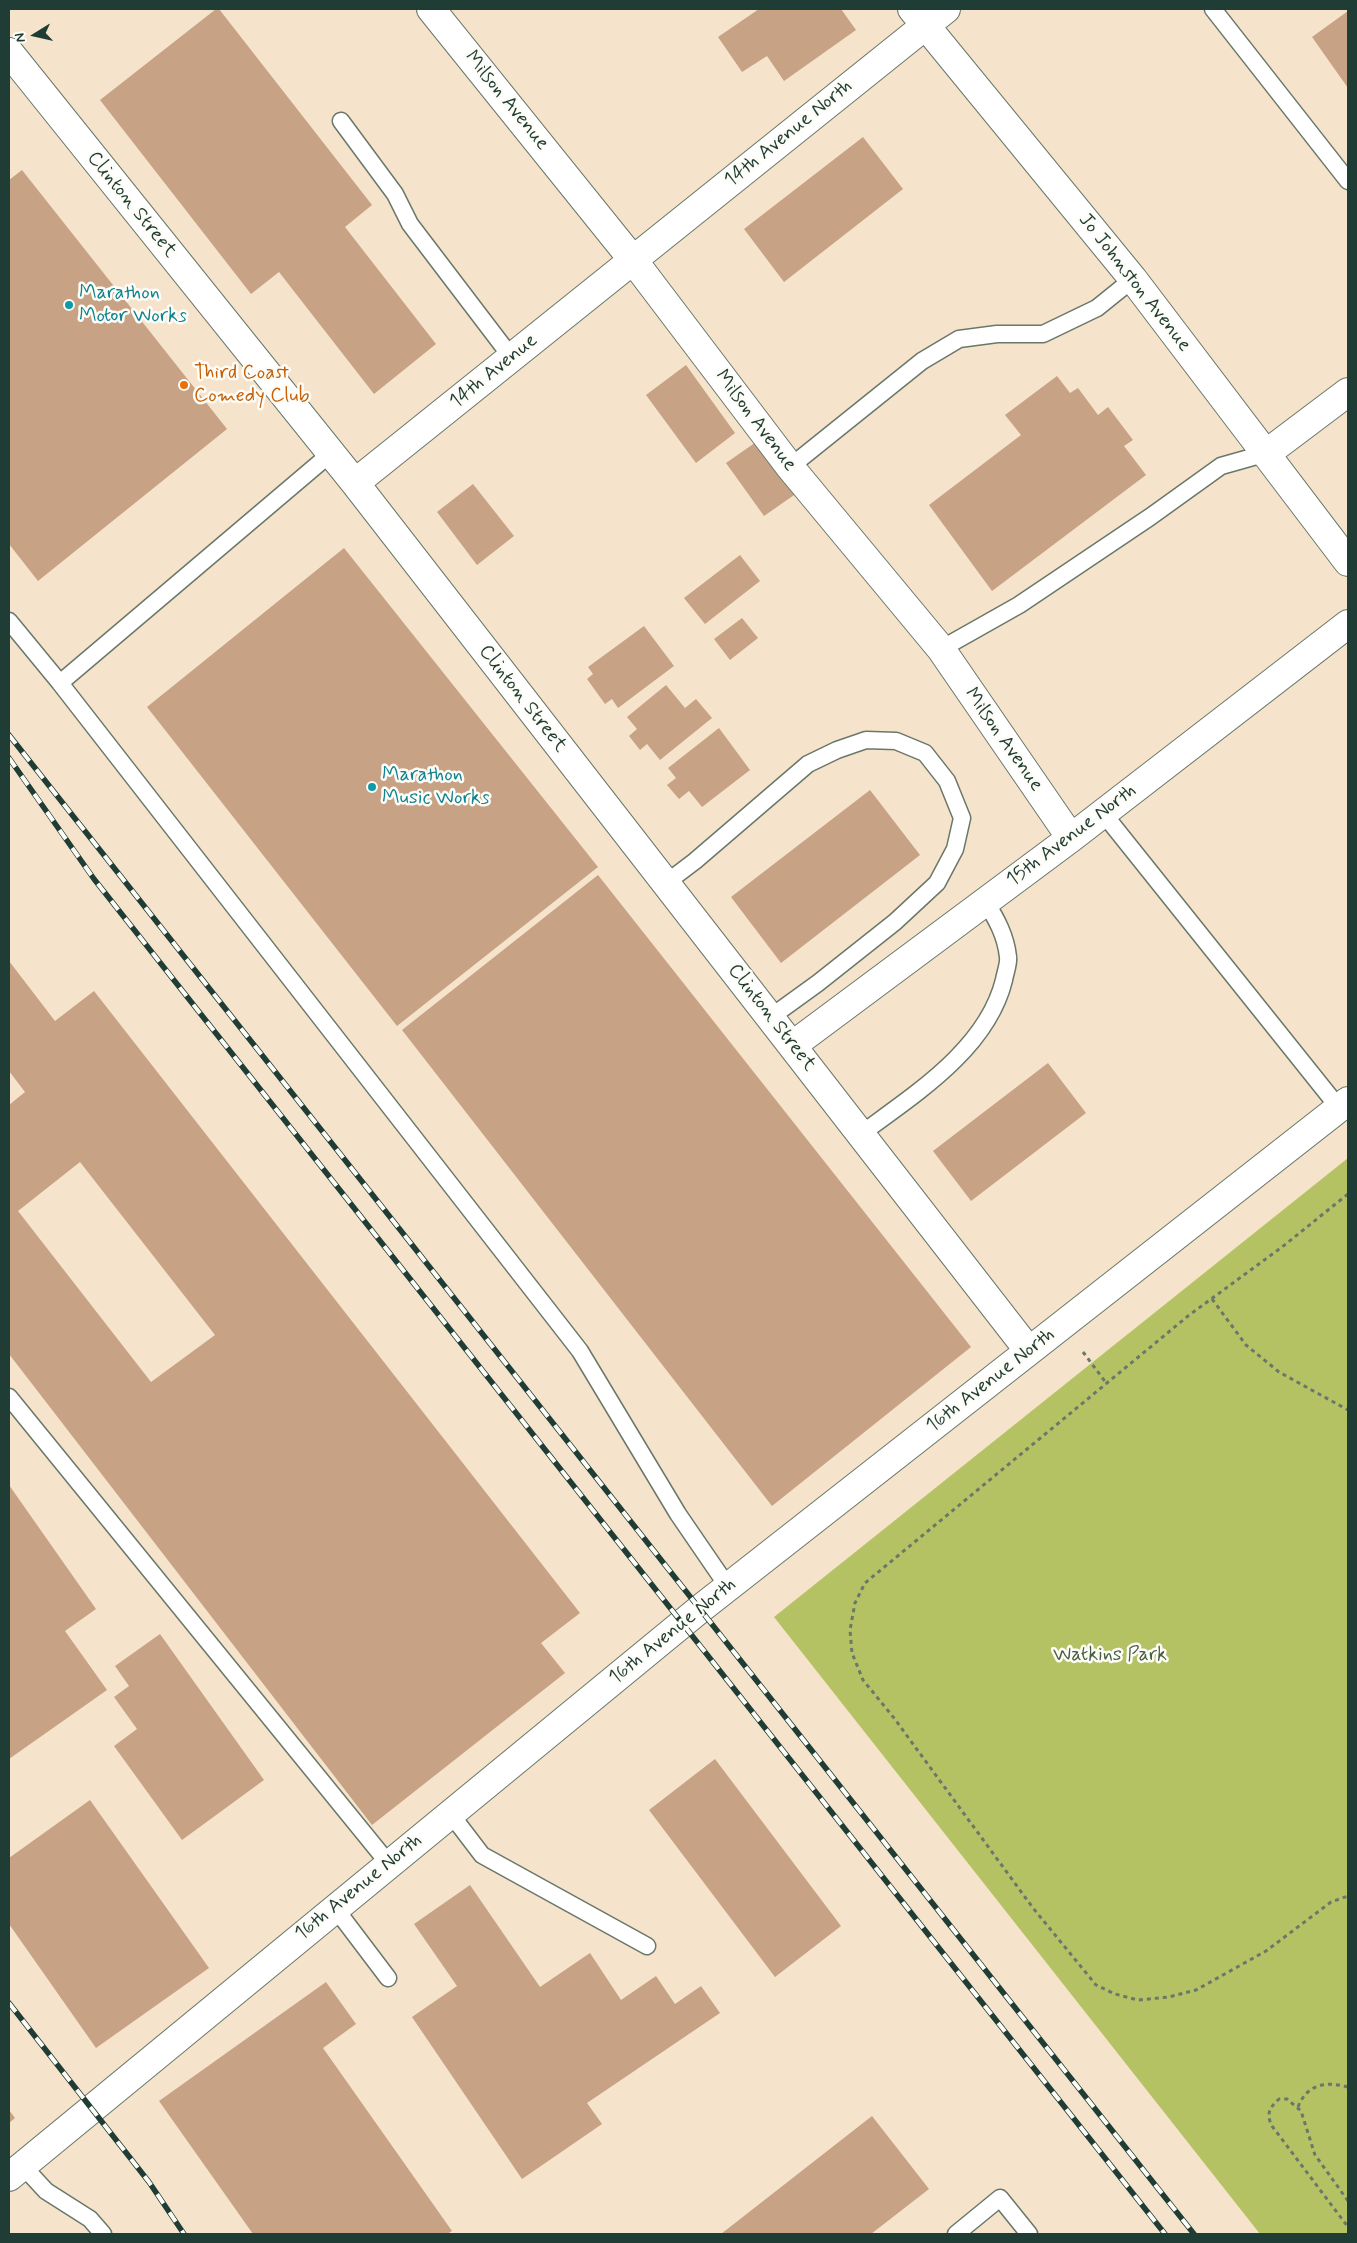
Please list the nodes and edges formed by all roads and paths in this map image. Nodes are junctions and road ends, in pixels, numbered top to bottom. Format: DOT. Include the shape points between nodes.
graph roads {
  1 [pos="432,9"];
  2 [pos="946,9"];
  3 [pos="1214,9"];
  4 [pos="918,17"];
  5 [pos="9,52"];
  6 [pos="341,121"];
  7 [pos="1348,181"];
  8 [pos="633,260"];
  9 [pos="1133,280"];
  10 [pos="512,358"];
  11 [pos="1348,392"];
  12 [pos="330,454"];
  13 [pos="1267,454"];
  14 [pos="790,467"];
  15 [pos="355,483"];
  16 [pos="1348,562"];
  17 [pos="9,621"];
  18 [pos="1348,624"];
  19 [pos="941,649"];
  20 [pos="60,683"];
  21 [pos="1103,813"];
  22 [pos="1070,838"];
  23 [pos="666,882"];
  24 [pos="985,901"];
  25 [pos="771,1017"];
  26 [pos="793,1045"];
  27 [pos="1343,1105"];
  28 [pos="861,1134"];
  29 [pos="1348,1194"];
  30 [pos="1212,1299"];
  31 [pos="1081,1350"];
  32 [pos="1029,1351"];
  33 [pos="1108,1384"];
  34 [pos="9,1397"];
  35 [pos="1348,1410"];
  36 [pos="728,1587"];
  37 [pos="450,1813"];
  38 [pos="389,1864"];
  39 [pos="1348,1896"];
  40 [pos="335,1908"];
  41 [pos="647,1946"];
  42 [pos="388,1978"];
  43 [pos="1348,2087"];
  44 [pos="1298,2107"];
  45 [pos="16,2171"];
  46 [pos="1348,2201"];
  47 [pos="1348,2226"];
  48 [pos="103,2234"];
  49 [pos="956,2234"];
  50 [pos="1029,2234"];
  1 -- 8 [label="street, Milson Avenue"];
  2 -- 4 [label="street, 14th Avenue North"];
  3 -- 7 [label="lane"];
  4 -- 8 [label="street, 14th Avenue North"];
  4 -- 9 [label="street, Jo Johnston Avenue"];
  5 -- 12 [label="street, Clinton Street"];
  6 -- 10 [label="lane" via="395,194 410,224"];
  8 -- 10 [label="street, 14th Avenue"];
  8 -- 14 [label="street, Milson Avenue"];
  9 -- 13 [label="street, Jo Johnston Avenue"];
  9 -- 14 [label="lane" via="1096,308 1043,334 997,334 959,339 922,361"];
  10 -- 15 [label="street, 14th Avenue"];
  11 -- 13 [label="street"];
  12 -- 15 [label="street, Clinton Street"];
  12 -- 20 [label="lane"];
  13 -- 16 [label="street, Jo Johnston Avenue"];
  13 -- 19 [label="lane" via="1221,466 1019,605"];
  14 -- 19 [label="street, Milson Avenue"];
  15 -- 23 [label="street, Clinton Street"];
  17 -- 20 [label="lane"];
  18 -- 21 [label="street, 15th Avenue North"];
  19 -- 22 [label="street, Milson Avenue"];
  20 -- 36 [label="lane" via="580,1351 678,1514"];
  21 -- 22 [label="street, 15th Avenue North"];
  21 -- 27 [label="lane"];
  22 -- 24 [label="street, 15th Avenue North"];
  23 -- 25 [label="street, Clinton Street"];
  23 -- 25 [label="lane" via="808,764 837,750 866,740 896,740 926,753 948,781 962,818 955,849 936,883 895,922"];
  24 -- 26 [label="street, 15th Avenue North"];
  24 -- 28 [label="lane" via="999,925 1008,959 1000,994 986,1022 970,1045 910,1098"];
  25 -- 26 [label="street, Clinton Street"];
  26 -- 28 [label="street, Clinton Street"];
  27 -- 32 [label="street, 16th Avenue North"];
  28 -- 32 [label="street, Clinton Street"];
  29 -- 30 [label="path"];
  30 -- 33 [label="path"];
  30 -- 35 [label="path" via="1246,1345 1279,1372"];
  31 -- 33 [label="path"];
  32 -- 36 [label="street, 16th Avenue North"];
  33 -- 39 [label="path" via="865,1583 855,1603 850,1630 852,1653 863,1680 1033,1908 1096,1985 1115,1994 1138,2000 1196,1990 1266,1950 1331,1902"];
  34 -- 38 [label="lane"];
  36 -- 37 [label="street, 16th Avenue North"];
  37 -- 38 [label="street, 16th Avenue North"];
  37 -- 41 [label="lane" via="482,1855"];
  38 -- 40 [label="street, 16th Avenue North"];
  40 -- 42 [label="lane"];
  40 -- 45 [label="street, 16th Avenue North"];
  43 -- 44 [label="path" via="1331,2084 1311,2089 1302,2097"];
  44 -- 46 [label="path" via="1316,2155"];
  44 -- 47 [label="path" via="1287,2099 1279,2099 1269,2110 1268,2118"];
  45 -- 48 [label="lane" via="90,2219"];
  49 -- 50 [label="lane" via="1000,2198"];
}
